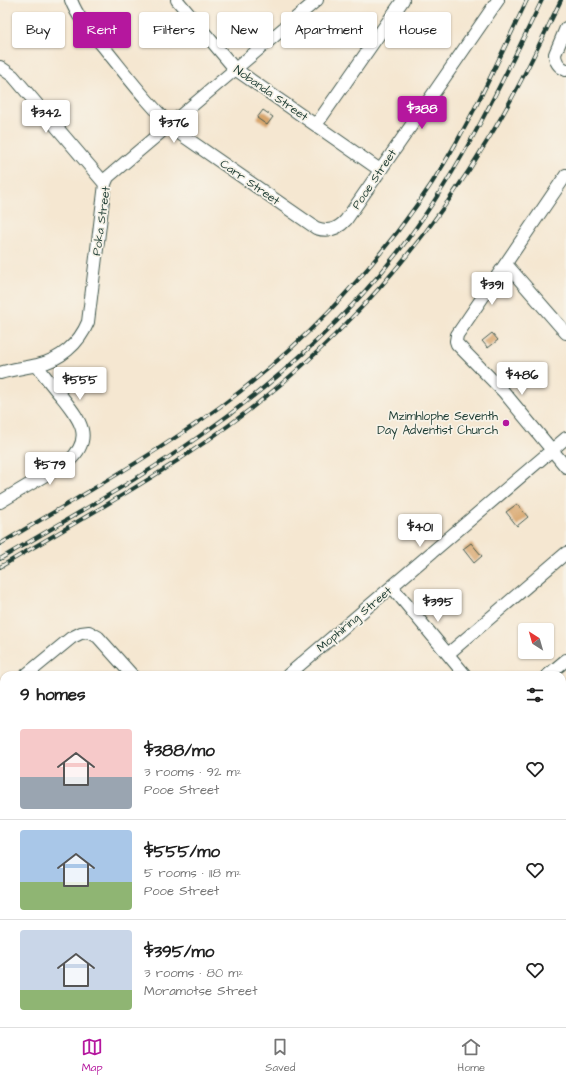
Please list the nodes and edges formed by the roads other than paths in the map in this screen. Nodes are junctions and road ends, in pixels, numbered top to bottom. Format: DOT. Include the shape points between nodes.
graph roads {
  1 [pos="70,0"];
  2 [pos="317,0"];
  3 [pos="403,0"];
  4 [pos="498,0"];
  5 [pos="180,1"];
  6 [pos="566,28"];
  7 [pos="0,67"];
  8 [pos="235,69"];
  9 [pos="566,70"];
  10 [pos="170,124"];
  11 [pos="316,125"];
  12 [pos="380,170"];
  13 [pos="566,175"];
  14 [pos="105,184"];
  15 [pos="326,230"];
  16 [pos="506,264"];
  17 [pos="564,325"];
  18 [pos="37,366"];
  19 [pos="0,373"];
  20 [pos="566,438"];
  21 [pos="552,450"];
  22 [pos="566,467"];
  23 [pos="0,502"];
  24 [pos="566,553"];
  25 [pos="392,587"];
  26 [pos="448,654"];
  27 [pos="566,660"];
  28 [pos="31,671"];
  29 [pos="129,671"];
  30 [pos="294,671"];
  31 [pos="462,671"];
  32 [pos="553,671"];
  1 -- 10 [label="street, Carr Street" via="81,19"];
  2 -- 8 [label="street, Poka Street"];
  3 -- 11 [label="street"];
  4 -- 12 [label="street, Pooe Street"];
  5 -- 8 [label="street, Nobanda Street"];
  6 -- 9 [label="street" via="555,54 558,65"];
  7 -- 14 [label="street" via="13,76"];
  8 -- 10 [label="street, Poka Street"];
  8 -- 11 [label="street, Nobanda Street"];
  10 -- 14 [label="street, Poka Street" via="113,172"];
  10 -- 15 [label="street, Carr Street" via="179,133 316,228"];
  11 -- 12 [label="street, Nobanda Street"];
  12 -- 15 [label="street, Pooe Street" via="346,220 336,229"];
  13 -- 16 [label="street"];
  14 -- 18 [label="street, Poka Street" via="88,322 81,337 65,352"];
  16 -- 17 [label="street"];
  16 -- 21 [label="street" via="457,335 456,341 503,391"];
  18 -- 19 [label="street"];
  18 -- 23 [label="street" via="77,417 83,438 77,452 69,461"];
  20 -- 21 [label="street, Mophiring Street"];
  21 -- 22 [label="street"];
  21 -- 25 [label="street, Mophiring Street"];
  24 -- 26 [label="street"];
  25 -- 26 [label="street"];
  25 -- 30 [label="street, Mophiring Street"];
  26 -- 31 [label="street"];
  27 -- 32 [label="street"];
  28 -- 29 [label="street" via="71,638 89,632 98,636"];
}
